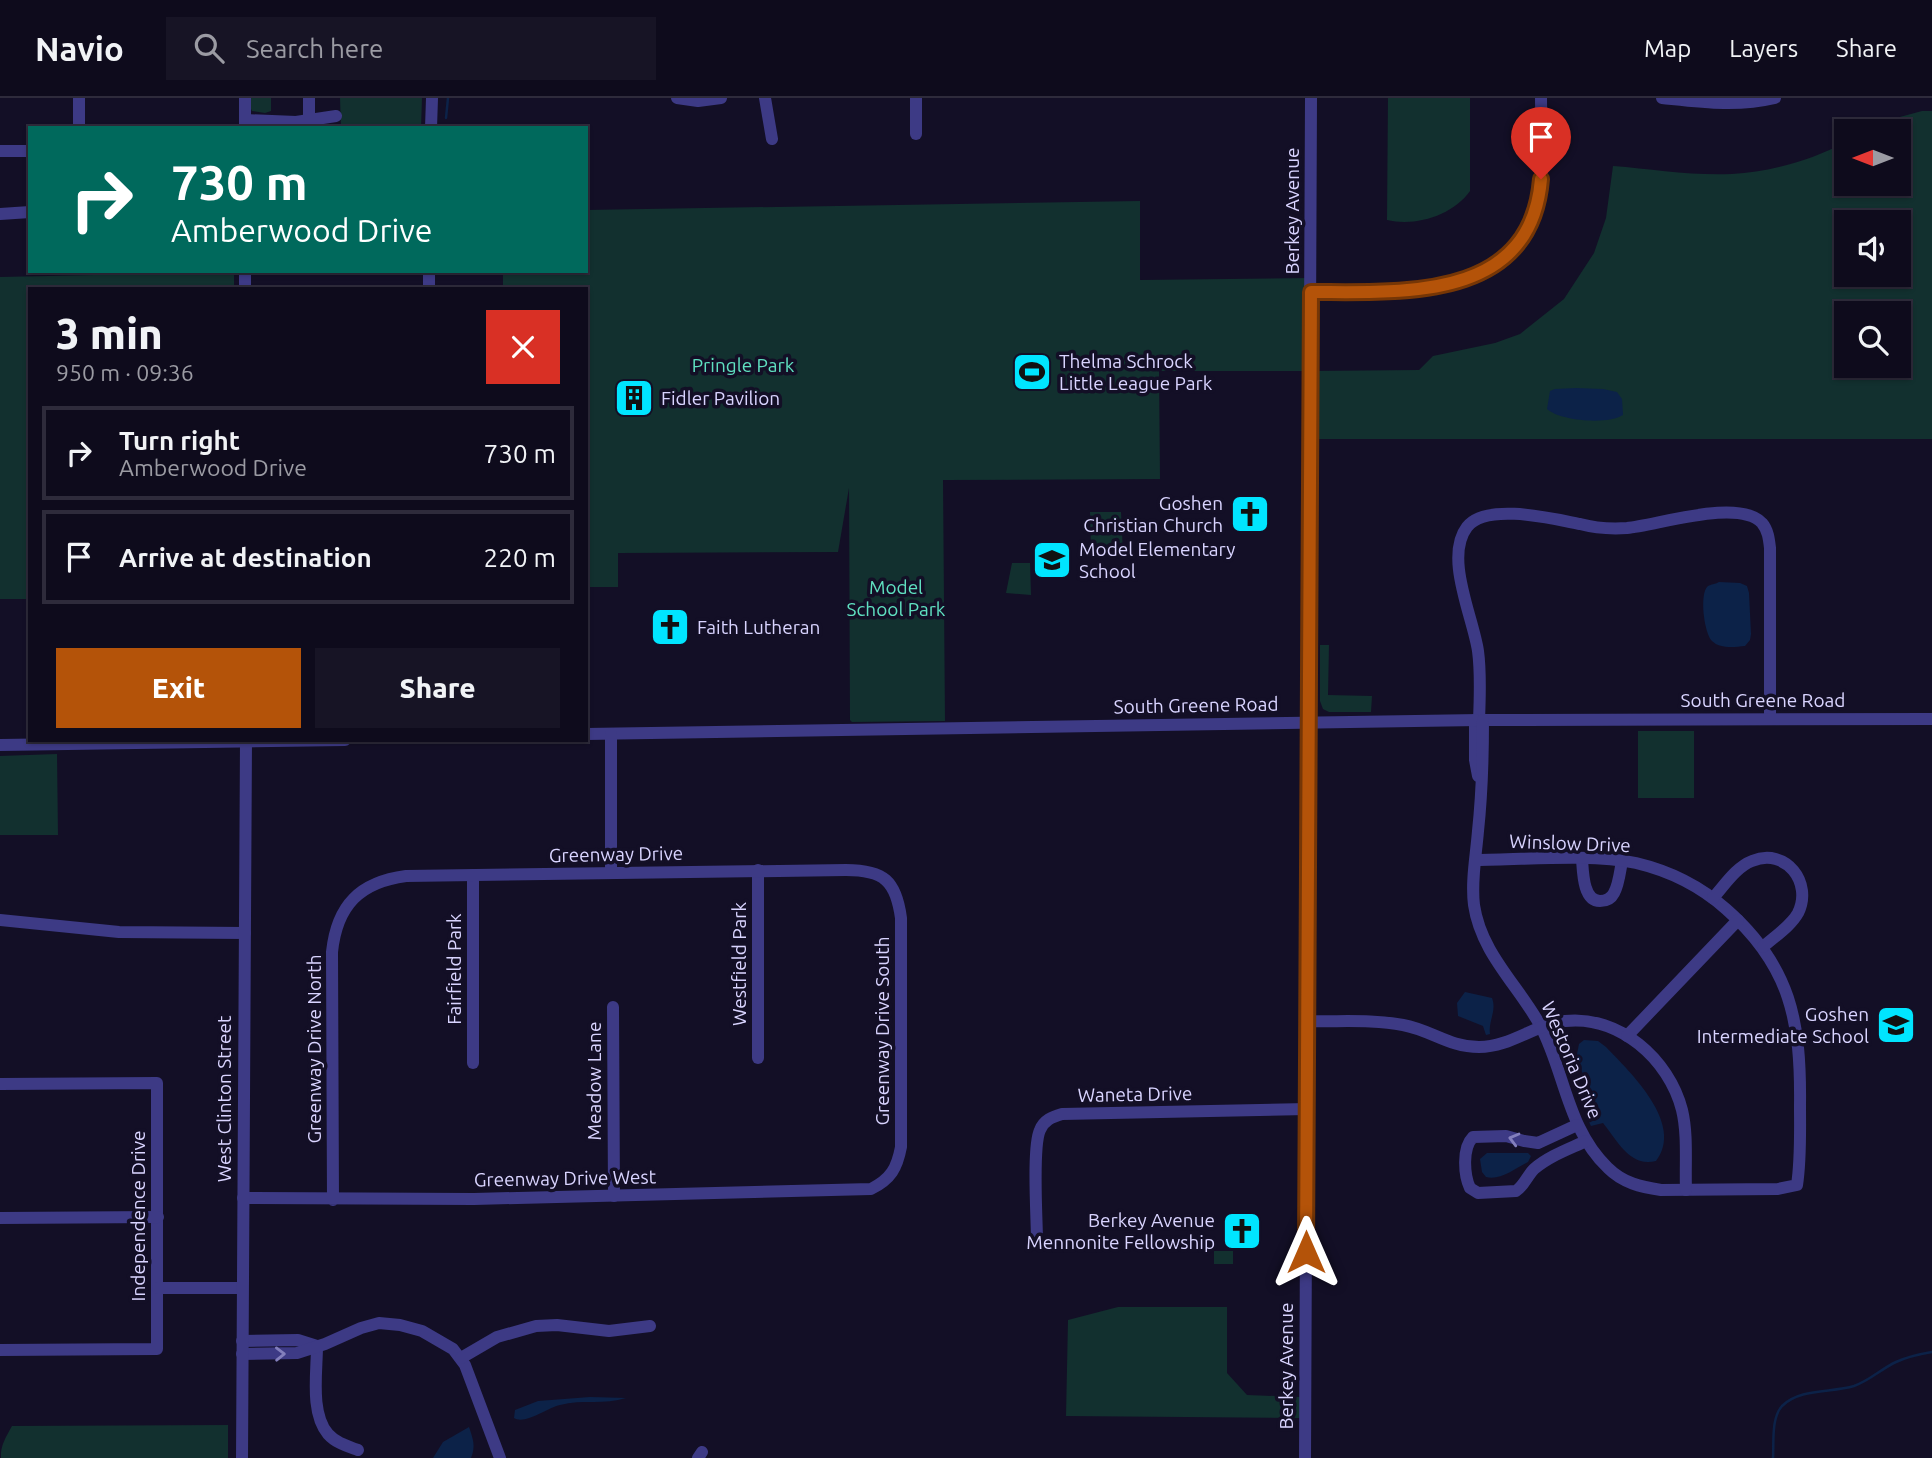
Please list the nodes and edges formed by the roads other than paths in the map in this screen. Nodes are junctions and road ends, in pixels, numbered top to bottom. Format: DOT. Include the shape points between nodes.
graph roads {
  1 [pos="79,98"];
  2 [pos="245,98"];
  3 [pos="309,98"];
  4 [pos="432,98"];
  5 [pos="677,98"];
  6 [pos="721,98"];
  7 [pos="765,98"];
  8 [pos="916,98"];
  9 [pos="1311,98"];
  10 [pos="1541,98"];
  11 [pos="1662,98"];
  12 [pos="1775,98"];
  13 [pos="335,116"];
  14 [pos="245,124"];
  15 [pos="309,124"];
  16 [pos="79,126"];
  17 [pos="431,126"];
  18 [pos="916,134"];
  19 [pos="772,139"];
  20 [pos="0,151"];
  21 [pos="28,151"];
  22 [pos="28,212"];
  23 [pos="0,214"];
  24 [pos="1311,292"];
  25 [pos="1770,719"];
  26 [pos="1932,719"];
  27 [pos="1479,720"];
  28 [pos="1310,722"];
  29 [pos="588,734"];
  30 [pos="611,734"];
  31 [pos="184,742"];
  32 [pos="246,742"];
  33 [pos="0,745"];
  34 [pos="1582,859"];
  35 [pos="1476,860"];
  36 [pos="1622,861"];
  37 [pos="758,870"];
  38 [pos="611,873"];
  39 [pos="473,875"];
  40 [pos="888,880"];
  41 [pos="1713,898"];
  42 [pos="349,903"];
  43 [pos="0,920"];
  44 [pos="1738,920"];
  45 [pos="245,933"];
  46 [pos="1763,947"];
  47 [pos="613,1007"];
  48 [pos="1307,1021"];
  49 [pos="1542,1028"];
  50 [pos="1627,1036"];
  51 [pos="758,1058"];
  52 [pos="474,1063"];
  53 [pos="0,1084"];
  54 [pos="1307,1110"];
  55 [pos="1577,1125"];
  56 [pos="1586,1141"];
  57 [pos="886,1181"];
  58 [pos="1686,1190"];
  59 [pos="614,1196"];
  60 [pos="243,1198"];
  61 [pos="334,1200"];
  62 [pos="158,1217"];
  63 [pos="0,1218"];
  64 [pos="1037,1241"];
  65 [pos="158,1288"];
  66 [pos="242,1288"];
  67 [pos="650,1326"];
  68 [pos="317,1346"];
  69 [pos="242,1348"];
  70 [pos="0,1350"];
  71 [pos="461,1358"];
  72 [pos="358,1450"];
  73 [pos="243,1458"];
  74 [pos="499,1458"];
  75 [pos="1305,1458"];
  1 -- 16 [label="street"];
  2 -- 14 [label="street"];
  3 -- 15 [label="street"];
  4 -- 17 [label="street"];
  5 -- 6 [label="street"];
  7 -- 19 [label="street"];
  8 -- 18 [label="street"];
  9 -- 24 [label="street, Berkey Avenue"];
  10 -- 24 [label="street" via="1539,196 1527,228 1498,264 1470,279 1420,289"];
  11 -- 12 [label="street" via="1723,104"];
  13 -- 15 [label="street"];
  14 -- 15 [label="street"];
  20 -- 21 [label="street"];
  22 -- 23 [label="street"];
  24 -- 28 [label="street, Berkey Avenue"];
  25 -- 26 [label="street, South Greene Road"];
  25 -- 27 [label="street, South Greene Road"];
  25 -- 27 [label="street, Westoria Drive" via="1770,548 1763,524 1747,515 1702,514 1605,528 1523,514 1486,516 1469,524 1462,534 1462,590 1479,657"];
  27 -- 28 [label="street, South Greene Road"];
  27 -- 35 [label="street, Westoria Drive" via="1483,759"];
  28 -- 30 [label="street, South Greene Road"];
  28 -- 48 [label="street, Berkey Avenue"];
  29 -- 30 [label="street, South Greene Road"];
  30 -- 38 [label="street"];
  31 -- 33 [label="street"];
  32 -- 45 [label="street, West Clinton Street"];
  34 -- 35 [label="street, Winslow Drive"];
  34 -- 36 [label="street, Winslow Drive"];
  34 -- 36 [label="street" via="1588,894 1602,901 1614,892"];
  35 -- 49 [label="street, Westoria Drive" via="1473,892 1481,932"];
  36 -- 41 [label="street, Winslow Drive" via="1652,867"];
  37 -- 38 [label="street, Greenway Drive"];
  37 -- 40 [label="street, Greenway Drive" via="867,870"];
  37 -- 51 [label="street, Westfield Park"];
  38 -- 39 [label="street, Greenway Drive"];
  39 -- 42 [label="street, Greenway Drive" via="392,878 366,888"];
  39 -- 52 [label="street, Fairfield Park"];
  40 -- 57 [label="street, Greenway Drive South" via="897,895 901,918 901,1147"];
  41 -- 44 [label="street"];
  41 -- 46 [label="street" via="1752,860 1782,860 1794,870 1804,899 1797,916"];
  42 -- 61 [label="street, Greenway Drive North" via="337,924 332,952"];
  43 -- 45 [label="street" via="119,932"];
  44 -- 46 [label="street"];
  44 -- 50 [label="street"];
  45 -- 60 [label="street, West Clinton Street"];
  46 -- 58 [label="street, Westoria Drive" via="1788,996 1798,1042 1797,1185"];
  47 -- 59 [label="street, Meadow Lane"];
  48 -- 49 [label="street" via="1405,1025 1468,1047 1507,1043"];
  48 -- 54 [label="street, Berkey Avenue"];
  49 -- 50 [label="street" via="1585,1021"];
  49 -- 55 [label="street, Westoria Drive"];
  50 -- 58 [label="street" via="1651,1054 1676,1094 1685,1130"];
  53 -- 62 [label="street, Independence Drive" via="157,1083"];
  54 -- 64 [label="street, Waneta Drive" via="1053,1117 1045,1122 1037,1139"];
  54 -- 75 [label="street, Berkey Avenue"];
  55 -- 56 [label="street, Westoria Drive"];
  55 -- 56 [label="street, one-way" via="1538,1143 1506,1136 1473,1137 1466,1150 1470,1188 1478,1193 1516,1191 1541,1164"];
  56 -- 58 [label="street, Westoria Drive" via="1608,1169 1630,1183"];
  57 -- 59 [label="street, Greenway Drive West" via="860,1191"];
  59 -- 61 [label="street, Greenway Drive West"];
  60 -- 61 [label="street, Greenway Drive West"];
  60 -- 66 [label="street, West Clinton Street"];
  62 -- 63 [label="street"];
  62 -- 65 [label="street, Independence Drive"];
  65 -- 66 [label="street"];
  65 -- 70 [label="street, Independence Drive" via="158,1349"];
  66 -- 69 [label="street, West Clinton Street"];
  67 -- 71 [label="street" via="608,1331 536,1326 497,1337"];
  68 -- 69 [label="street" via="298,1340"];
  68 -- 71 [label="street" via="379,1323 422,1331"];
  68 -- 72 [label="street" via="319,1415 327,1433"];
  69 -- 73 [label="street, West Clinton Street"];
  71 -- 74 [label="street"];
}
